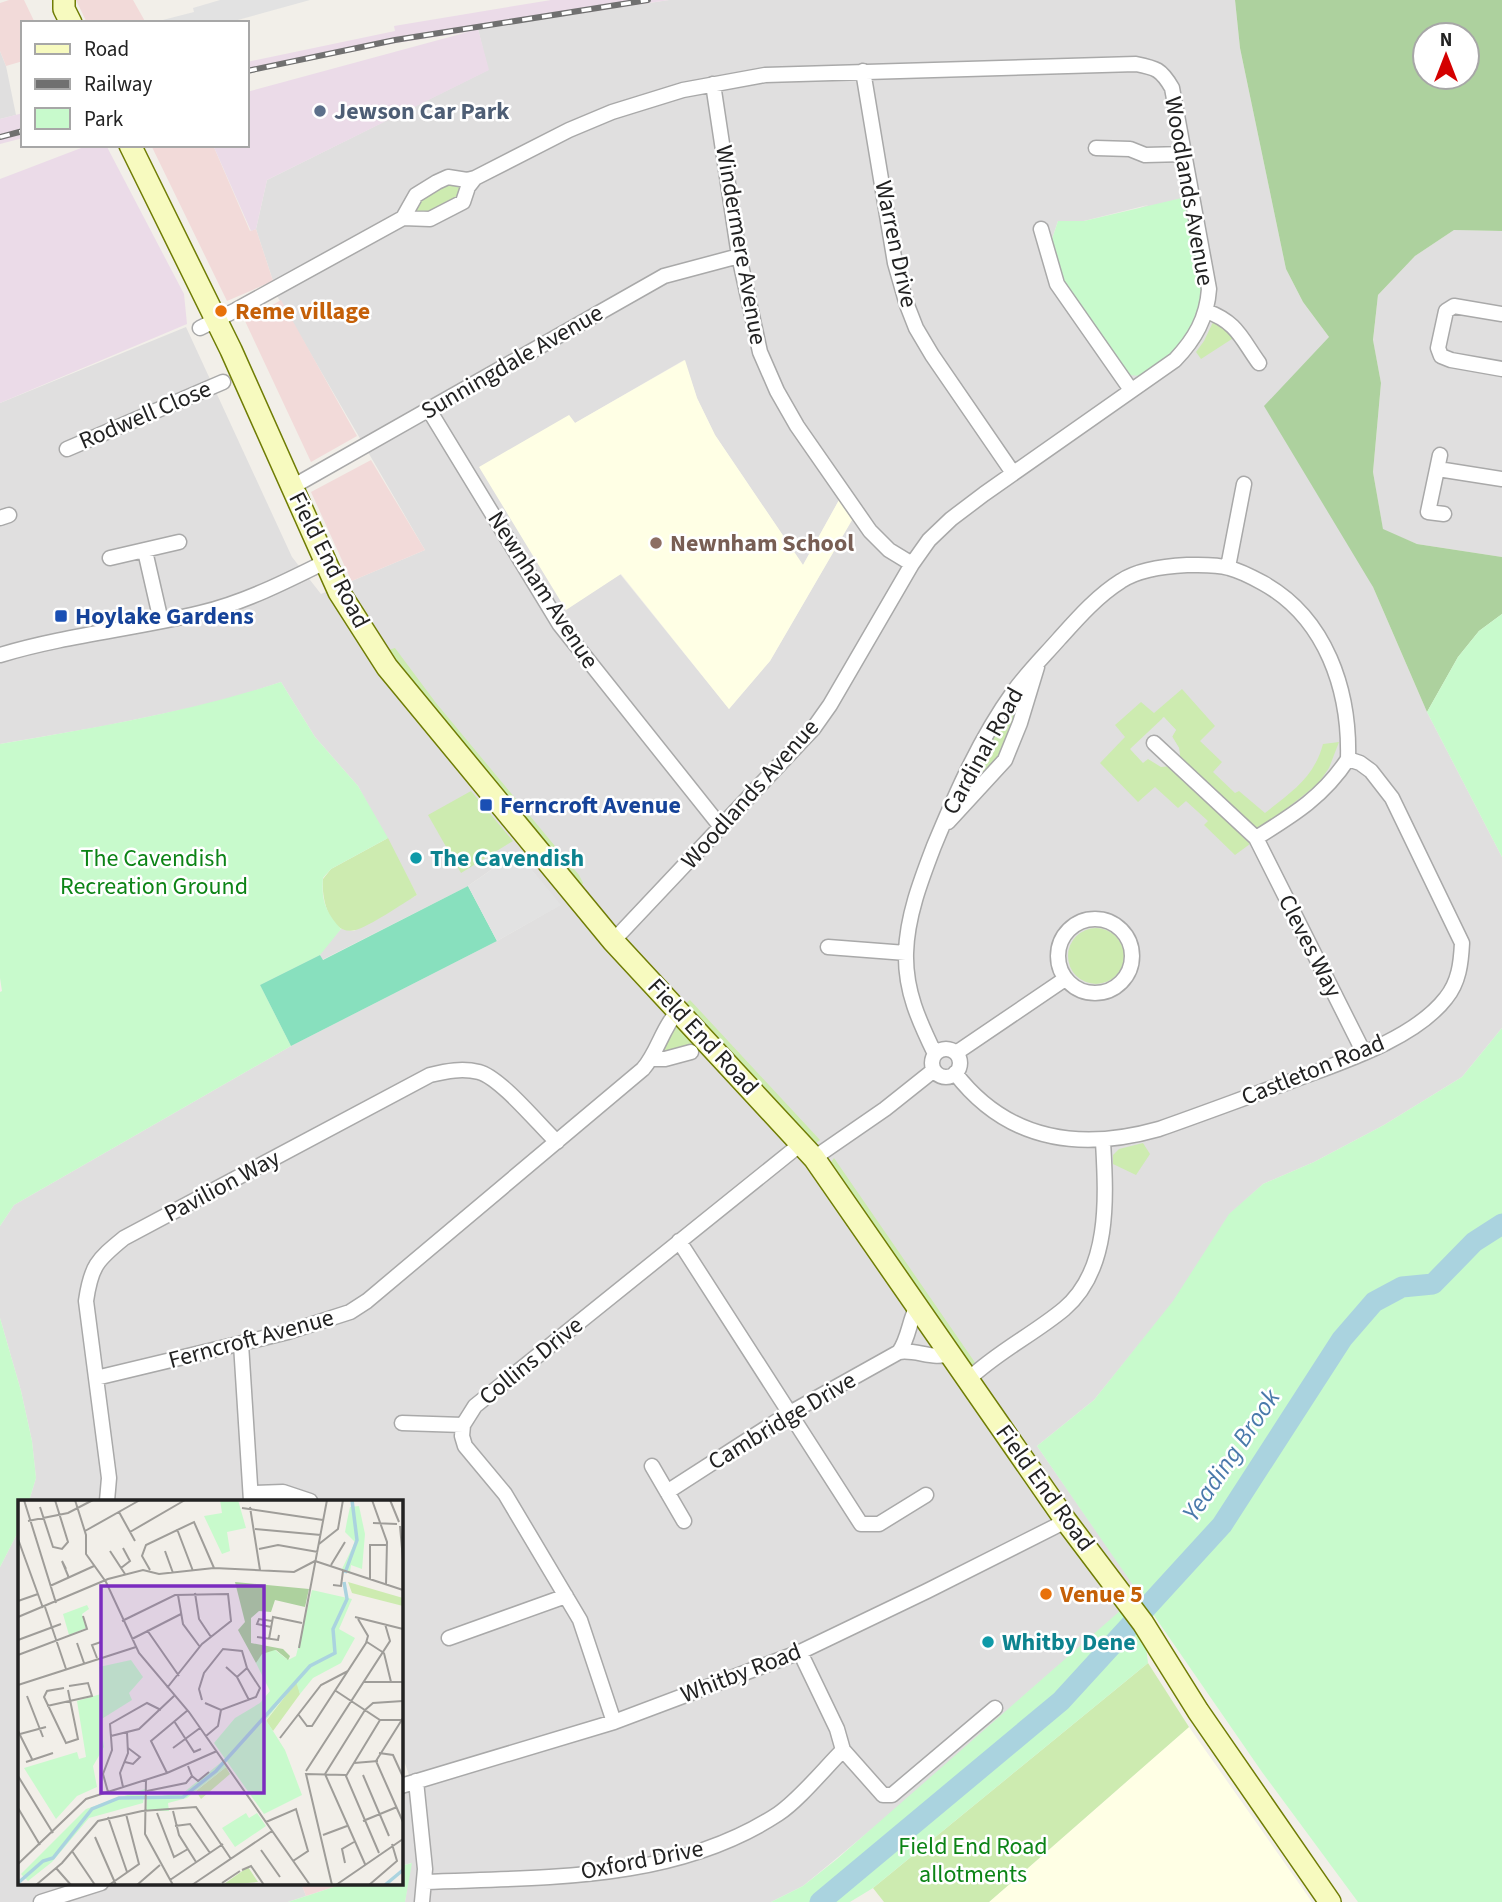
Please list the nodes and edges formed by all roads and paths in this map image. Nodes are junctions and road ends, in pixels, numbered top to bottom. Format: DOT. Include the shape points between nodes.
graph roads {
  1 [pos="863,71"];
  2 [pos="713,84"];
  3 [pos="131,147"];
  4 [pos="1096,148"];
  5 [pos="1185,154"];
  6 [pos="475,177"];
  7 [pos="403,218"];
  8 [pos="1041,229"];
  9 [pos="739,257"];
  10 [pos="1206,310"];
  11 [pos="1502,314"];
  12 [pos="208,324"];
  13 [pos="1259,363"];
  14 [pos="1502,369"];
  15 [pos="223,382"];
  16 [pos="1131,390"];
  17 [pos="429,410"];
  18 [pos="68,449"];
  19 [pos="1013,473"];
  20 [pos="1502,479"];
  21 [pos="1244,484"];
  22 [pos="292,486"];
  23 [pos="1444,514"];
  24 [pos="179,542"];
  25 [pos="145,551"];
  26 [pos="110,558"];
  27 [pos="325,562"];
  28 [pos="912,564"];
  29 [pos="1228,567"];
  30 [pos="161,621"];
  31 [pos="0,655"];
  32 [pos="1038,662"];
  33 [pos="1154,743"];
  34 [pos="1348,760"];
  35 [pos="721,827"];
  36 [pos="1256,838"];
  37 [pos="935,845"];
  38 [pos="613,941"];
  39 [pos="828,947"];
  40 [pos="906,953"];
  41 [pos="1065,979"];
  42 [pos="678,1011"];
  43 [pos="691,1052"];
  44 [pos="956,1053"];
  45 [pos="1364,1053"];
  46 [pos="935,1054"];
  47 [pos="651,1059"];
  48 [pos="934,1070"];
  49 [pos="955,1073"];
  50 [pos="1103,1141"];
  51 [pos="556,1142"];
  52 [pos="808,1151"];
  53 [pos="678,1241"];
  54 [pos="917,1306"];
  55 [pos="241,1343"];
  56 [pos="899,1352"];
  57 [pos="951,1353"];
  58 [pos="96,1378"];
  59 [pos="969,1379"];
  60 [pos="789,1414"];
  61 [pos="402,1423"];
  62 [pos="463,1425"];
  63 [pos="652,1466"];
  64 [pos="667,1492"];
  65 [pos="926,1495"];
  66 [pos="251,1497"];
  67 [pos="107,1500"];
  68 [pos="307,1500"];
  69 [pos="684,1521"];
  70 [pos="1066,1521"];
  71 [pos="566,1596"];
  72 [pos="449,1638"];
  73 [pos="800,1652"];
  74 [pos="995,1708"];
  75 [pos="614,1722"];
  76 [pos="843,1751"];
  77 [pos="416,1781"];
  78 [pos="402,1786"];
  79 [pos="425,1882"];
  80 [pos="94,1884"];
  81 [pos="65,1888"];
  82 [pos="41,1902"];
  83 [pos="422,1902"];
  84 [pos="1330,1902"];
  1 -- 2 [label="street, Woodlands Avenue" via="765,75"];
  1 -- 5 [label="street, Woodlands Avenue" via="1136,64 1155,68 1172,88"];
  1 -- 19 [label="street, Warren Drive" via="895,263 907,305 932,355"];
  2 -- 6 [label="street, Woodlands Avenue" via="612,113"];
  2 -- 9 [label="street, Windermere Avenue"];
  3 -- 12 [label="street, Field End Road"];
  4 -- 5 [label="street" via="1130,149 1145,155"];
  5 -- 10 [label="street, Woodlands Avenue" via="1209,289"];
  6 -- 7 [label="street, Woodlands Avenue" via="448,177 437,182 416,195"];
  6 -- 7 [label="street, Woodlands Avenue" via="455,208 430,219"];
  7 -- 12 [label="street, Woodlands Avenue"];
  8 -- 16 [label="street" via="1057,284"];
  9 -- 17 [label="street, Sunningdale Avenue" via="664,276"];
  9 -- 28 [label="street, Windermere Avenue" via="760,352 777,391 870,531"];
  10 -- 13 [label="street" via="1233,324"];
  10 -- 16 [label="street, Woodlands Avenue" via="1200,329 1175,360"];
  11 -- 14 [label="street" via="1454,306 1446,311 1438,348 1441,356 1451,360"];
  12 -- 22 [label="street, Field End Road"];
  15 -- 18 [label="street, Rodwell Close"];
  16 -- 19 [label="street, Woodlands Avenue"];
  17 -- 22 [label="street, Sunningdale Avenue"];
  17 -- 35 [label="street, Newnham Avenue" via="560,625"];
  19 -- 28 [label="street, Woodlands Avenue" via="951,519"];
  20 -- 23 [label="street" via="1439,462 1428,512"];
  21 -- 29 [label="street"];
  22 -- 27 [label="street, Field End Road"];
  24 -- 25 [label="street"];
  25 -- 26 [label="street"];
  25 -- 30 [label="street"];
  27 -- 30 [label="street" via="242,599"];
  27 -- 38 [label="street, Field End Road" via="356,622 387,667"];
  28 -- 35 [label="street, Woodlands Avenue" via="813,729"];
  29 -- 32 [label="street, Cardinal Road" via="1170,566 1122,580 1078,618"];
  29 -- 34 [label="street, Cardinal Road" via="1294,603 1312,626 1327,651 1344,704"];
  30 -- 31 [label="street" via="75,635"];
  32 -- 37 [label="street, Cardinal Road" via="997,717 950,804"];
  32 -- 37 [label="street, Cardinal Road" via="1005,760 950,820"];
  33 -- 36 [label="street"];
  34 -- 36 [label="street" via="1311,803"];
  34 -- 45 [label="street, Castleton Road" via="1371,771 1392,798 1462,943 1461,963 1445,1000 1425,1019"];
  35 -- 38 [label="street, Woodlands Avenue"];
  36 -- 45 [label="street, Cleves Way"];
  37 -- 40 [label="street, Cardinal Road" via="911,915"];
  38 -- 42 [label="street, Field End Road"];
  39 -- 40 [label="street"];
  40 -- 46 [label="street, Cardinal Road" via="911,1002"];
  41 -- 41 [label="street" via="1058,953 1064,934 1074,925 1097,919 1109,921 1125,933 1133,953 1132,966 1118,986 1096,994 1073,987"];
  41 -- 44 [label="street"];
  42 -- 47 [label="street, Ferncroft Avenue"];
  42 -- 52 [label="street, Field End Road"];
  43 -- 47 [label="street"];
  44 -- 46 [label="street" via="946,1049"];
  44 -- 49 [label="street" via="960,1066"];
  45 -- 50 [label="street, Castleton Road" via="1159,1129"];
  46 -- 48 [label="street"];
  47 -- 51 [label="street, Ferncroft Avenue"];
  48 -- 49 [label="street" via="944,1077"];
  48 -- 52 [label="street, Collins Drive" via="885,1109"];
  49 -- 50 [label="street, Castleton Road" via="988,1108 1017,1123 1046,1136"];
  50 -- 59 [label="street" via="1102,1238 1082,1289 1066,1308"];
  51 -- 55 [label="street, Ferncroft Avenue" via="350,1312"];
  51 -- 58 [label="street, Pavilion Way" via="482,1073 454,1069 430,1075 124,1238 103,1254 90,1274 86,1301"];
  52 -- 53 [label="street, Collins Drive"];
  52 -- 54 [label="street, Field End Road"];
  53 -- 60 [label="street"];
  53 -- 62 [label="street, Collins Drive" via="475,1406"];
  54 -- 56 [label="street"];
  54 -- 57 [label="street, Field End Road"];
  55 -- 58 [label="street, Ferncroft Avenue"];
  55 -- 66 [label="street"];
  56 -- 57 [label="street" via="941,1357"];
  56 -- 60 [label="street, Cambridge Drive"];
  57 -- 59 [label="street, Field End Road"];
  58 -- 67 [label="street, Pavilion Way" via="109,1478"];
  59 -- 70 [label="street, Field End Road"];
  60 -- 64 [label="street, Cambridge Drive"];
  60 -- 65 [label="street" via="861,1524 879,1524"];
  61 -- 62 [label="street"];
  62 -- 71 [label="street, Collins Drive" via="465,1446 505,1494"];
  63 -- 64 [label="street"];
  64 -- 69 [label="street"];
  66 -- 68 [label="street" via="283,1492"];
  70 -- 73 [label="street, Whitby Road"];
  70 -- 84 [label="street, Field End Road" via="1139,1617"];
  71 -- 72 [label="street"];
  71 -- 75 [label="street, Collins Drive" via="580,1620"];
  73 -- 75 [label="street, Whitby Road"];
  73 -- 76 [label="street"];
  74 -- 76 [label="street" via="892,1795 883,1795"];
  75 -- 77 [label="street, Whitby Road"];
  76 -- 79 [label="street, Oxford Drive" via="781,1812 698,1853 602,1873"];
  77 -- 78 [label="street, Whitby Road"];
  77 -- 79 [label="street"];
  79 -- 83 [label="street"];
  80 -- 81 [label="street"];
  81 -- 82 [label="street"];
}
